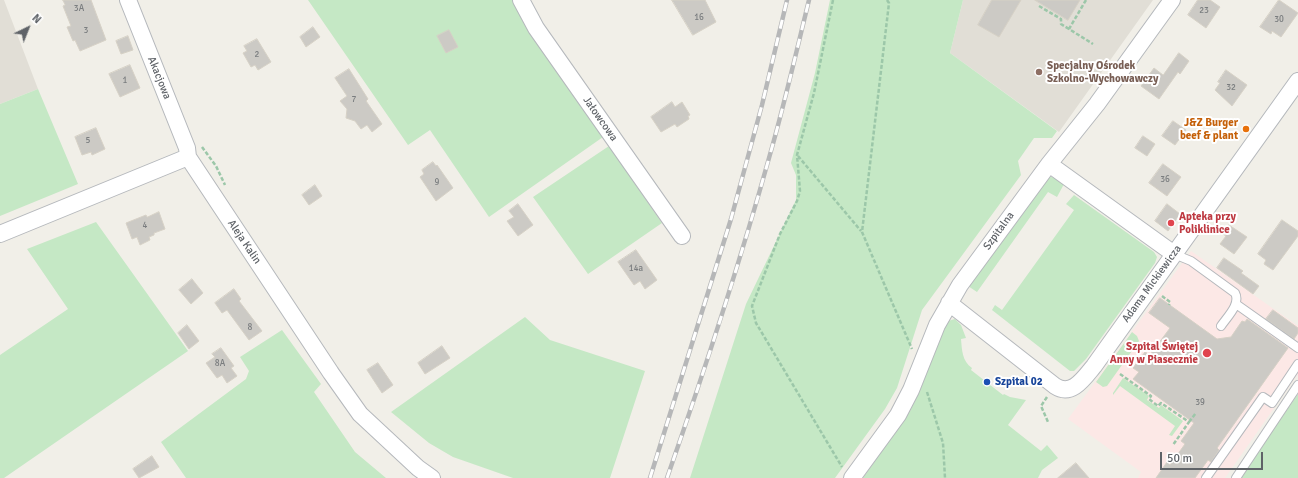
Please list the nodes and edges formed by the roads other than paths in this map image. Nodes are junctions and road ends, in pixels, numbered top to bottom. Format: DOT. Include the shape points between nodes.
graph roads {
  1 [pos="128,0"];
  2 [pos="521,0"];
  3 [pos="1172,0"];
  4 [pos="1298,81"];
  5 [pos="188,152"];
  6 [pos="1049,164"];
  7 [pos="0,234"];
  8 [pos="682,236"];
  9 [pos="1174,254"];
  10 [pos="949,302"];
  11 [pos="1236,304"];
  12 [pos="1221,326"];
  13 [pos="1298,348"];
  14 [pos="1298,364"];
  15 [pos="1298,385"];
  16 [pos="848,475"];
  17 [pos="432,478"];
  18 [pos="1206,478"];
  19 [pos="1236,478"];
  1 -- 5 [label="street, Akacjowa"];
  2 -- 8 [label="street, Jałowcowa" via="536,28"];
  3 -- 6 [label="street, Szpitalna" via="1097,104"];
  4 -- 9 [label="street, Adama Mickiewicza"];
  5 -- 7 [label="street"];
  5 -- 17 [label="street, Aleja Kalin" via="331,374 360,414"];
  6 -- 9 [label="street"];
  6 -- 10 [label="street, Szpitalna"];
  9 -- 10 [label="street, Adama Mickiewicza" via="1083,379 1072,388 1053,390"];
  9 -- 11 [label="lane" via="1190,260 1234,291 1237,297"];
  10 -- 16 [label="street, Szpitalna" via="898,415"];
  11 -- 12 [label="lane"];
  11 -- 13 [label="lane"];
  14 -- 18 [label="lane" via="1272,403 1263,397"];
  15 -- 19 [label="lane"];
}
